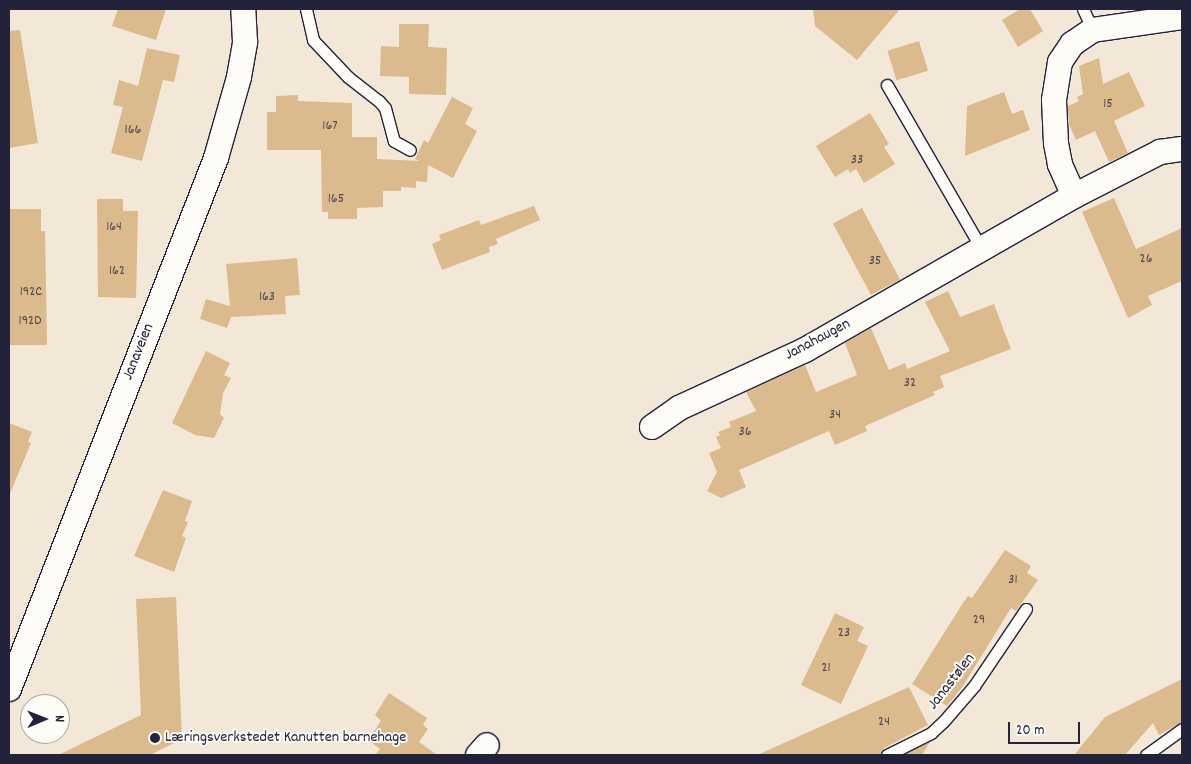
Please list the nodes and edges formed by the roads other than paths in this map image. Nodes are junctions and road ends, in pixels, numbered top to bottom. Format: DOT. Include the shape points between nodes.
graph roads {
  1 [pos="243,9"];
  2 [pos="306,9"];
  3 [pos="1182,17"];
  4 [pos="1088,19"];
  5 [pos="887,85"];
  6 [pos="1182,149"];
  7 [pos="410,150"];
  8 [pos="1074,196"];
  9 [pos="982,248"];
  10 [pos="652,427"];
  11 [pos="1026,609"];
  12 [pos="9,689"];
  13 [pos="1182,729"];
  14 [pos="887,755"];
  15 [pos="1146,755"];
  1 -- 12 [label="street, Janaveien" via="245,42 239,77 216,158"];
  2 -- 7 [label="lane" via="312,40 348,77 379,101 385,108 394,141"];
  3 -- 4 [label="street"];
  4 -- 8 [label="street" via="1060,62 1055,92 1060,164"];
  5 -- 9 [label="lane"];
  6 -- 8 [label="street, Janahaugen" via="1160,152"];
  8 -- 9 [label="street, Janahaugen"];
  9 -- 10 [label="street, Janahaugen" via="804,350 679,408"];
  11 -- 14 [label="lane, Janastølen" via="974,686 943,722 931,733"];
  13 -- 15 [label="lane"];
}
